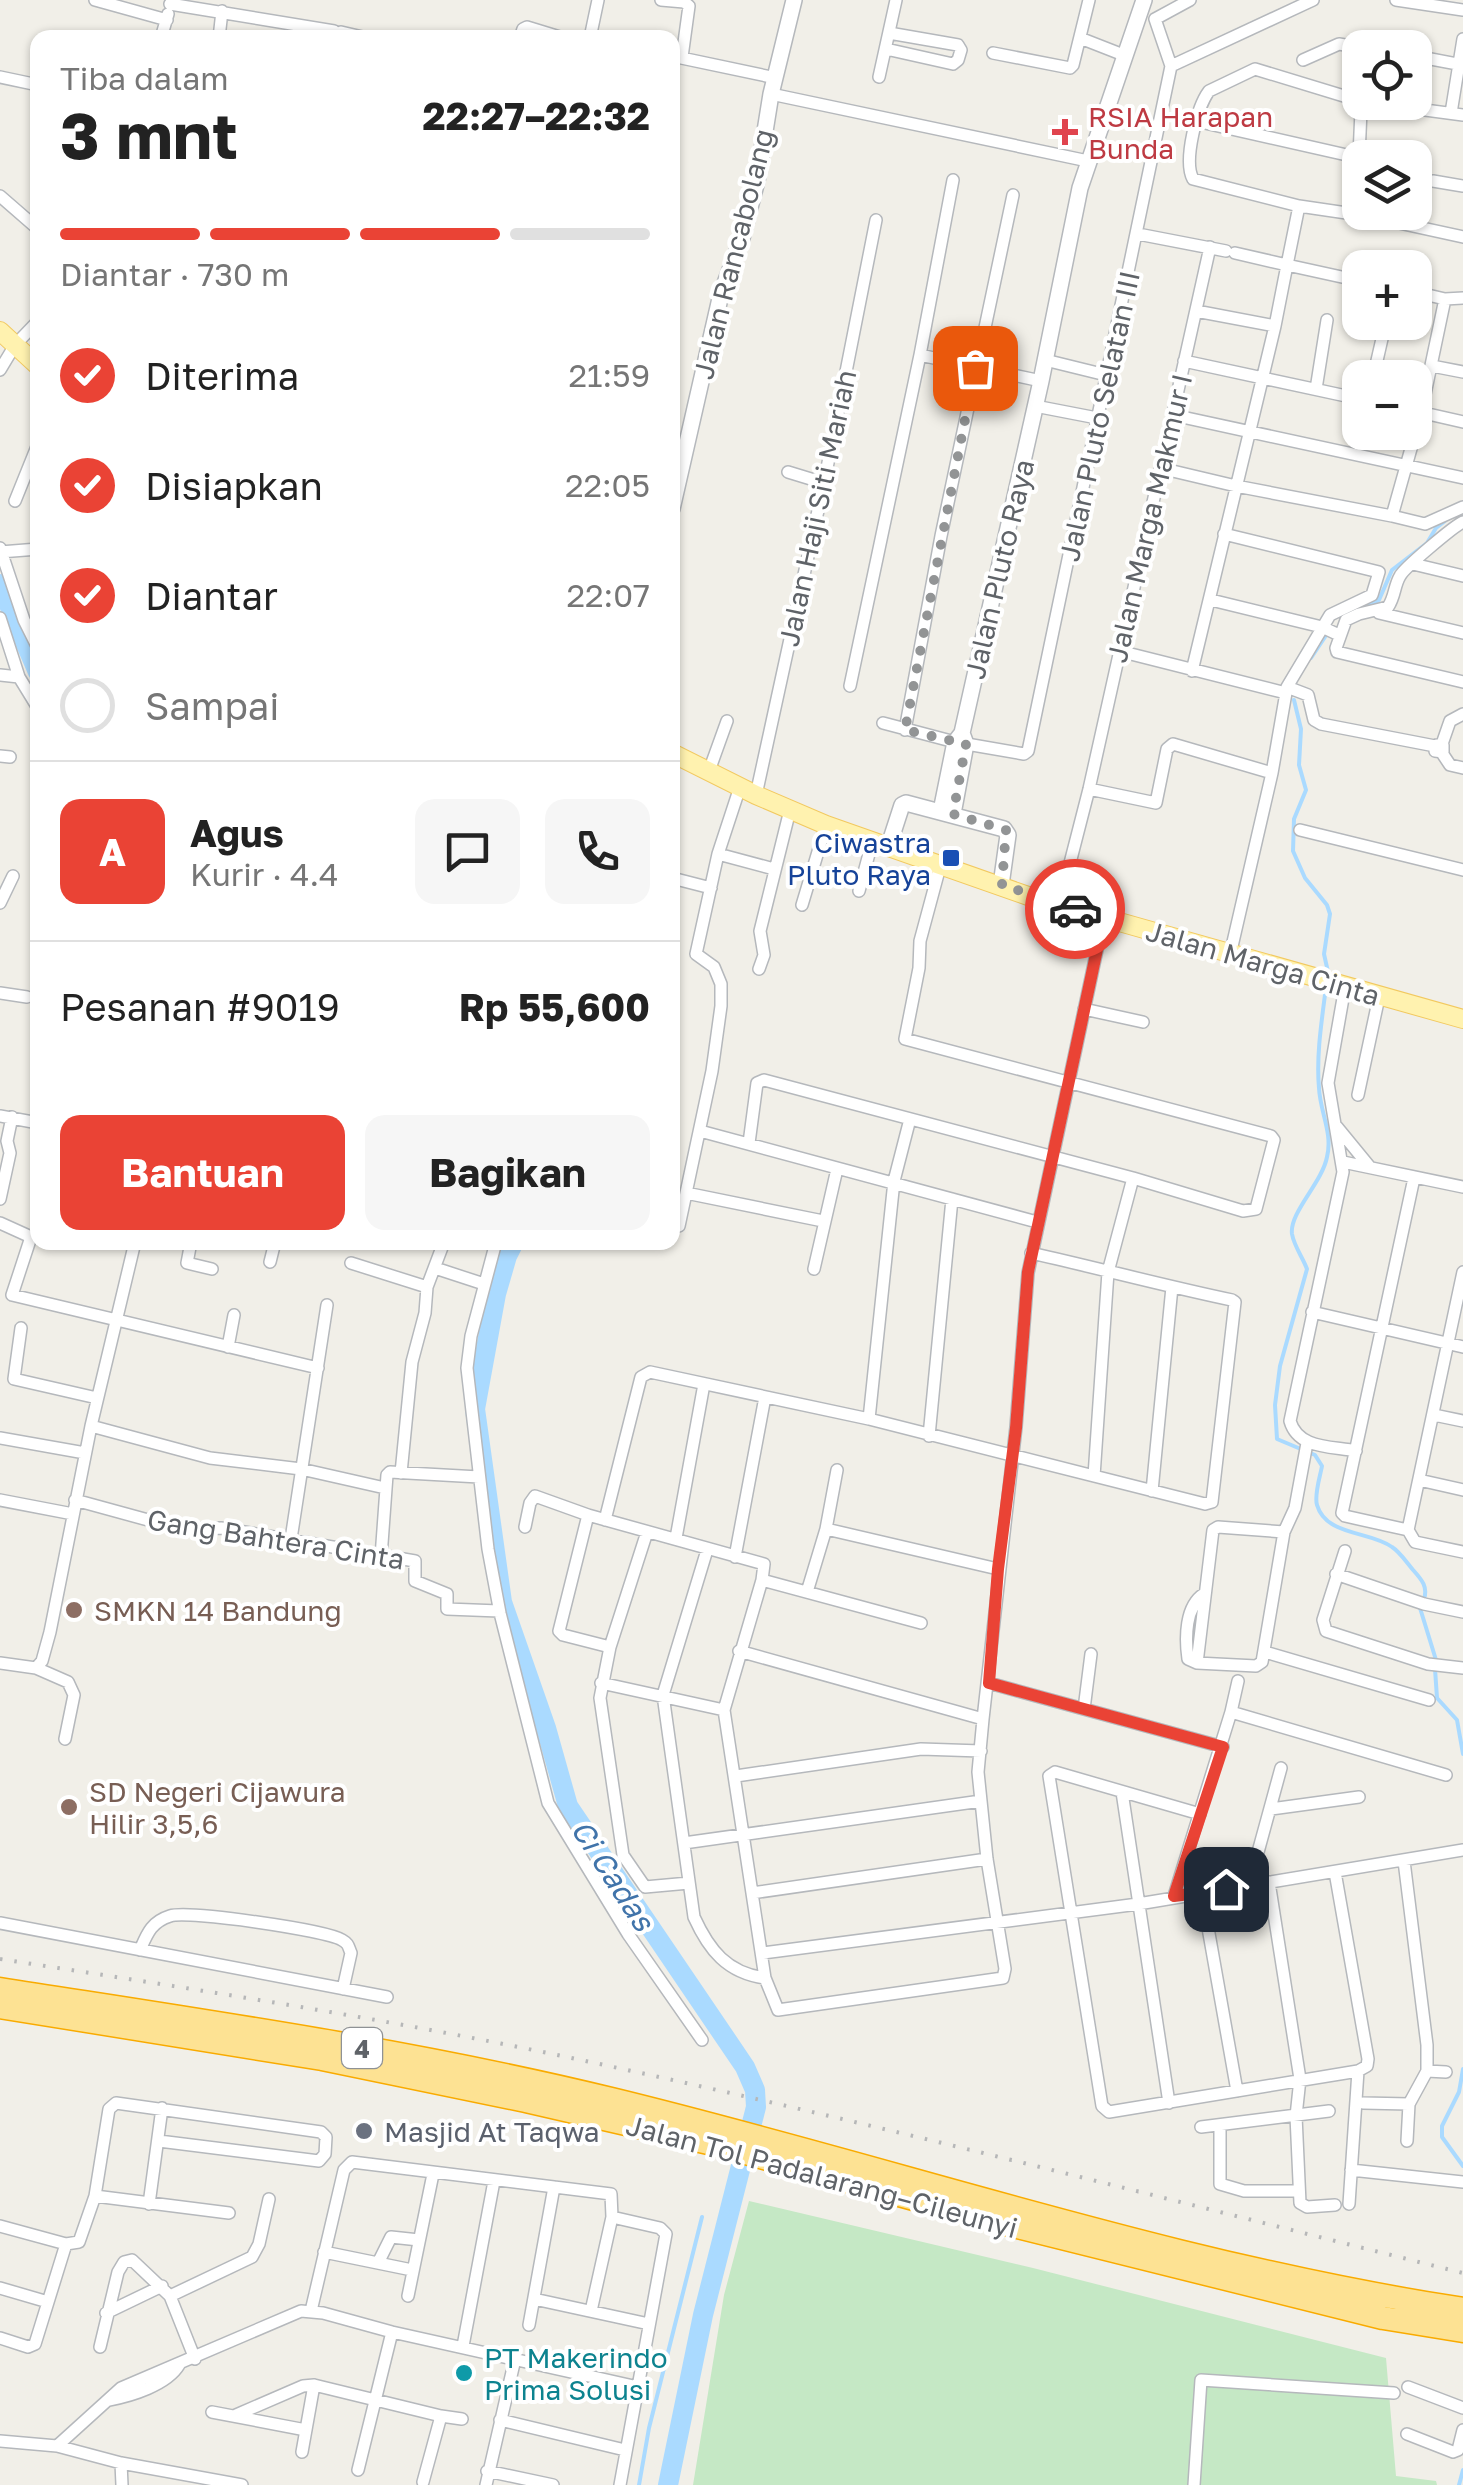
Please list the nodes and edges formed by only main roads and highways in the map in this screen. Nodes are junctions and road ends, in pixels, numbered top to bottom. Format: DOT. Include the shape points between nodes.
graph roads {
  1 [pos="0,331"];
  2 [pos="25,355"];
  3 [pos="680,757"];
  4 [pos="1463,1019"];
  5 [pos="0,1989"];
  6 [pos="0,2007"];
  7 [pos="716,2135"];
  8 [pos="766,2148"];
  9 [pos="1463,2310"];
  10 [pos="1463,2331"];
  1 -- 2 [label="main road"];
  3 -- 4 [label="main road, Jalan Marga Cinta" via="826,825 1060,906"];
  5 -- 7 [label="highway, Jalan Tol Padalarang–Cileunyi / 4" via="506,2074"];
  6 -- 7 [label="highway, Jalan Tol Padalarang–Cileunyi / 4" via="322,2059"];
  7 -- 8 [label="highway, Jalan Tol Padalarang–Cileunyi / 4"];
  8 -- 9 [label="highway, Jalan Tol Padalarang–Cileunyi / 4" via="1223,2263"];
  8 -- 10 [label="highway, Jalan Tol Padalarang–Cileunyi / 4" via="1154,2261"];
}
